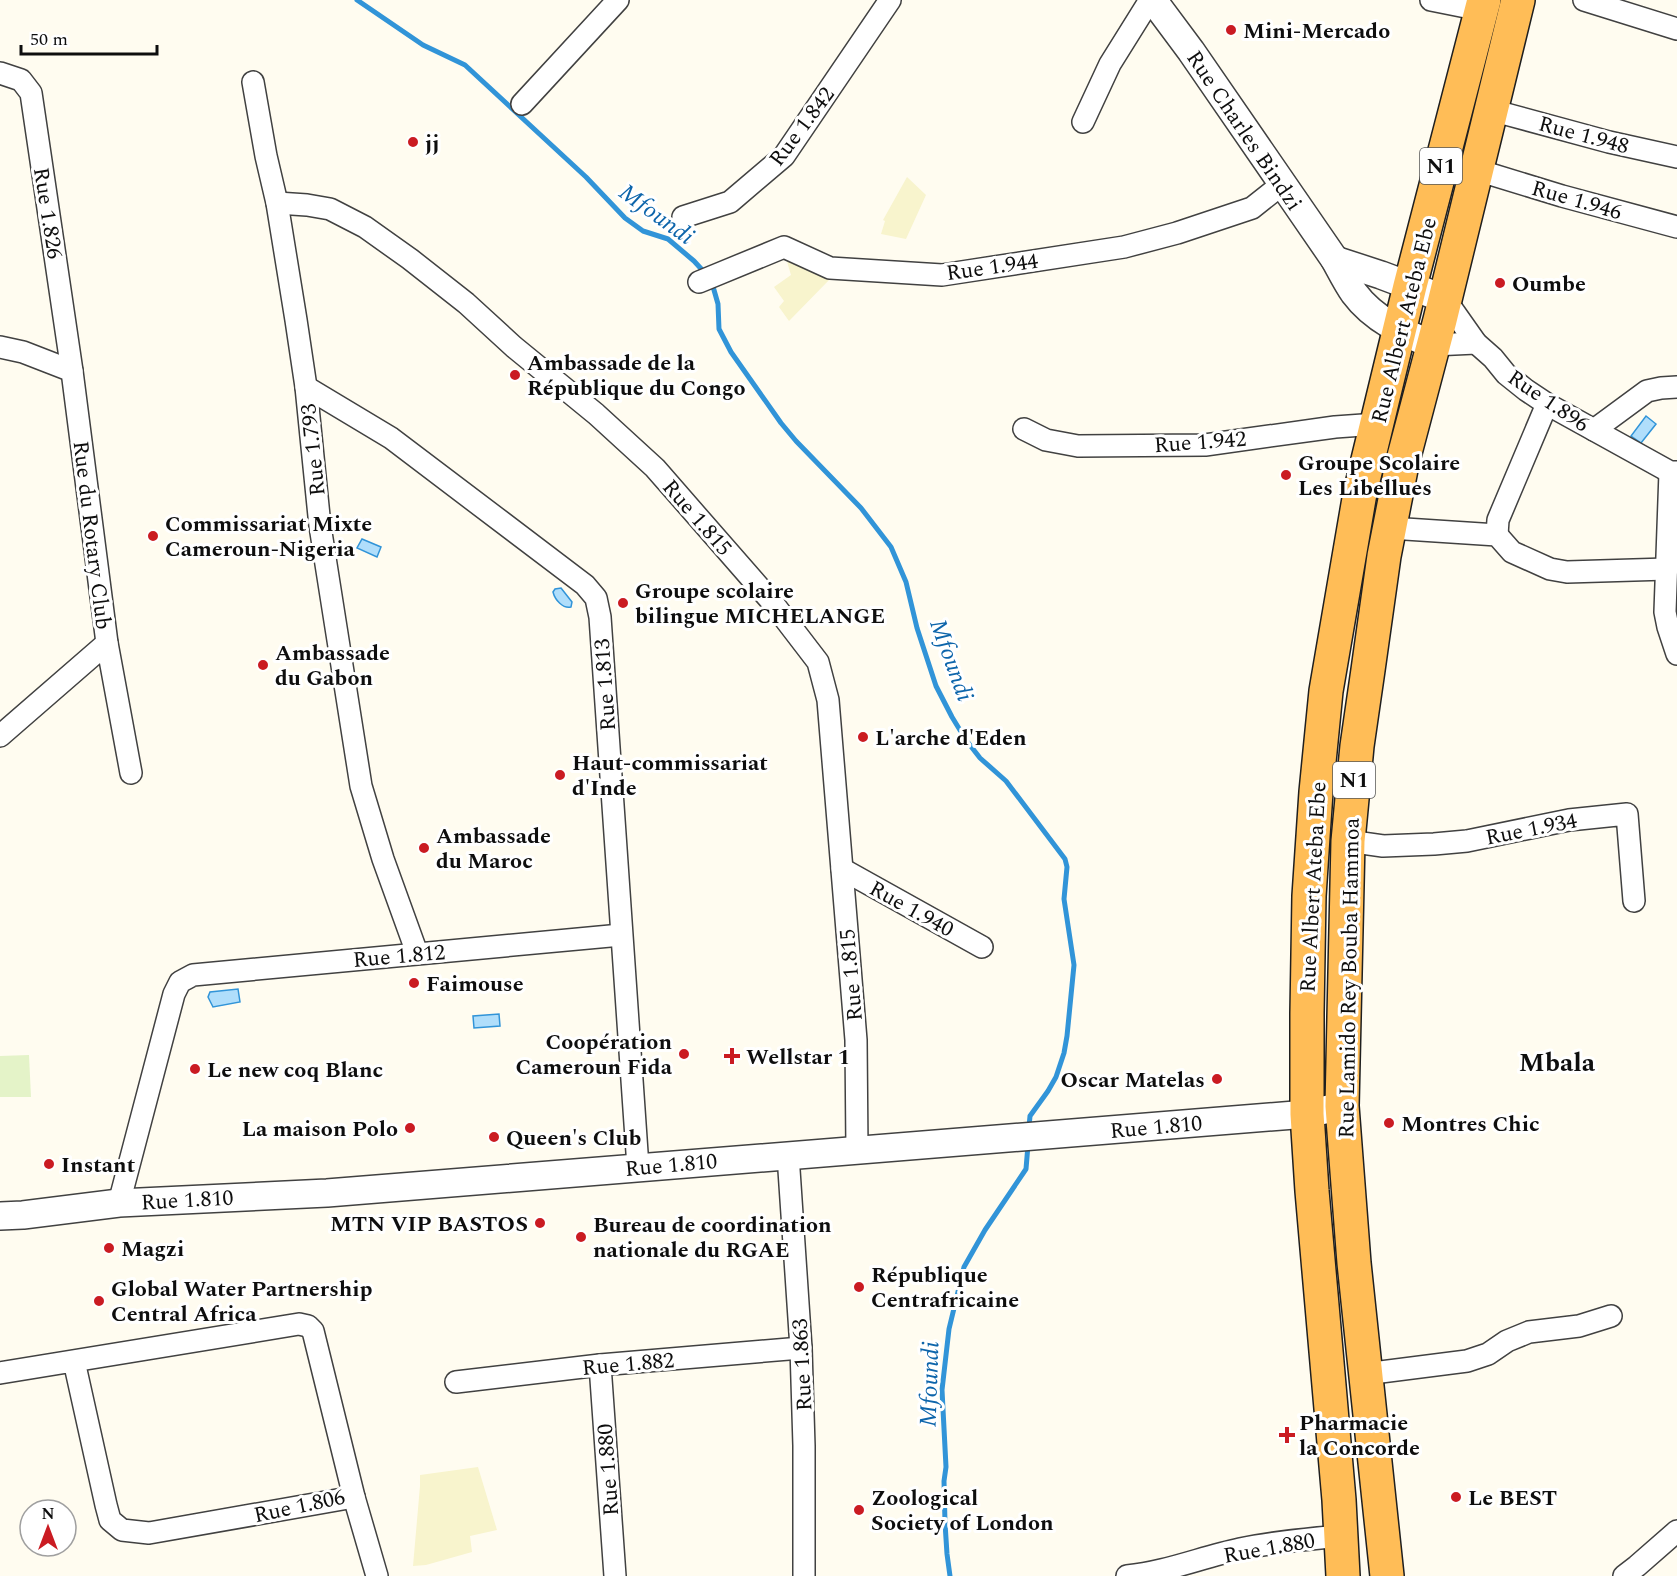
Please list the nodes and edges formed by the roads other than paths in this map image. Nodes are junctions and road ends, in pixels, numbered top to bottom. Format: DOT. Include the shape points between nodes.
graph roads {
  1 [pos="618,0"];
  2 [pos="890,0"];
  3 [pos="1152,0"];
  4 [pos="1431,0"];
  5 [pos="1518,0"];
  6 [pos="1584,0"];
  7 [pos="1482,5"];
  8 [pos="1677,29"];
  9 [pos="0,74"];
  10 [pos="254,82"];
  11 [pos="522,104"];
  12 [pos="1491,110"];
  13 [pos="1083,122"];
  14 [pos="1677,157"];
  15 [pos="1476,170"];
  16 [pos="1281,185"];
  17 [pos="277,203"];
  18 [pos="683,217"];
  19 [pos="1677,227"];
  20 [pos="1335,260"];
  21 [pos="699,282"];
  22 [pos="1410,286"];
  23 [pos="1444,299"];
  24 [pos="1399,331"];
  25 [pos="1476,343"];
  26 [pos="1433,345"];
  27 [pos="0,347"];
  28 [pos="72,371"];
  29 [pos="306,387"];
  30 [pos="1677,387"];
  31 [pos="1547,404"];
  32 [pos="1377,424"];
  33 [pos="1024,429"];
  34 [pos="1594,430"];
  35 [pos="1673,472"];
  36 [pos="1390,528"];
  37 [pos="1497,535"];
  38 [pos="1667,569"];
  39 [pos="107,643"];
  40 [pos="1677,654"];
  41 [pos="0,736"];
  42 [pos="131,773"];
  43 [pos="1348,841"];
  44 [pos="842,869"];
  45 [pos="1634,901"];
  46 [pos="621,935"];
  47 [pos="982,947"];
  48 [pos="417,953"];
  49 [pos="1342,1106"];
  50 [pos="1307,1114"];
  51 [pos="857,1150"];
  52 [pos="788,1155"];
  53 [pos="638,1167"];
  54 [pos="118,1203"];
  55 [pos="0,1216"];
  56 [pos="1611,1316"];
  57 [pos="801,1348"];
  58 [pos="74,1361"];
  59 [pos="600,1365"];
  60 [pos="0,1373"];
  61 [pos="1365,1374"];
  62 [pos="456,1382"];
  63 [pos="354,1497"];
  64 [pos="1677,1531"];
  65 [pos="1341,1536"];
  66 [pos="376,1576"];
  67 [pos="615,1576"];
  68 [pos="804,1576"];
  69 [pos="1127,1576"];
  70 [pos="1343,1576"];
  71 [pos="1387,1576"];
  72 [pos="1624,1576"];
  1 -- 11 [label="street"];
  2 -- 18 [label="street, Rue 1.842" via="784,156 730,202"];
  3 -- 13 [label="street" via="1110,64"];
  3 -- 16 [label="street, Rue Charles Bindzi"];
  4 -- 7 [label="street"];
  5 -- 12 [label="highway, Rue Lamido Rey Bouba Hammoa / N1"];
  6 -- 8 [label="street"];
  7 -- 22 [label="highway, Rue Albert Ateba Ebe / N1"];
  9 -- 28 [label="street, Rue 1.826" via="21,80 31,93"];
  10 -- 17 [label="street, Rue 1.793"];
  12 -- 14 [label="street, Rue 1.948"];
  12 -- 15 [label="highway, Rue Lamido Rey Bouba Hammoa / N1"];
  15 -- 19 [label="street, Rue 1.946"];
  15 -- 23 [label="highway, Rue Lamido Rey Bouba Hammoa / N1"];
  16 -- 20 [label="street, Rue Charles Bindzi"];
  16 -- 21 [label="street, Rue 1.944" via="1252,208 1124,248 942,274 830,268 784,247"];
  17 -- 29 [label="street, Rue 1.793"];
  17 -- 44 [label="street, Rue 1.815" via="330,209 365,227 466,303 655,468 772,602 818,662 828,700"];
  20 -- 22 [label="street"];
  20 -- 24 [label="street, Rue Charles Bindzi" via="1354,294"];
  22 -- 23 [label="street"];
  22 -- 24 [label="highway, Rue Albert Ateba Ebe / N1"];
  23 -- 25 [label="street, Rue 1.896"];
  23 -- 26 [label="highway, Rue Lamido Rey Bouba Hammoa / N1"];
  24 -- 26 [label="street, Rue Charles Bindzi"];
  24 -- 32 [label="highway, Rue Albert Ateba Ebe / N1"];
  25 -- 26 [label="street, Rue Charles Bindzi"];
  25 -- 31 [label="street, Rue 1.896" via="1506,374"];
  26 -- 36 [label="highway, Rue Lamido Rey Bouba Hammoa / N1"];
  27 -- 28 [label="street"];
  28 -- 39 [label="street, Rue du Rotary Club"];
  29 -- 46 [label="street, Rue 1.813" via="391,438 585,585 596,598"];
  29 -- 48 [label="street, Rue 1.793" via="320,526 361,786"];
  30 -- 34 [label="street" via="1647,392"];
  31 -- 34 [label="street, Rue 1.896"];
  31 -- 37 [label="street" via="1498,520"];
  32 -- 33 [label="street, Rue 1.942" via="1205,445 1078,446 1046,440"];
  32 -- 50 [label="highway, Rue Albert Ateba Ebe / N1" via="1360,493 1326,691 1309,896"];
  34 -- 35 [label="street, Rue 1.896"];
  35 -- 38 [label="street"];
  36 -- 37 [label="street"];
  36 -- 43 [label="highway, Rue Lamido Rey Bouba Hammoa / N1" via="1357,746"];
  37 -- 38 [label="street" via="1512,552 1550,569"];
  38 -- 40 [label="street" via="1665,612"];
  39 -- 41 [label="street"];
  39 -- 42 [label="street, Rue du Rotary Club"];
  43 -- 45 [label="street, Rue 1.934" via="1383,846 1467,841 1569,820 1628,814"];
  43 -- 49 [label="highway, Rue Lamido Rey Bouba Hammoa / N1"];
  44 -- 47 [label="street, Rue 1.940"];
  44 -- 51 [label="street, Rue 1.815" via="856,1040"];
  46 -- 48 [label="street, Rue 1.812"];
  46 -- 53 [label="street, Rue 1.813"];
  48 -- 54 [label="street, Rue 1.812" via="193,975 180,982"];
  49 -- 50 [label="street, Rue 1.810"];
  49 -- 61 [label="highway, Rue Lamido Rey Bouba Hammoa / N1"];
  50 -- 51 [label="street, Rue 1.810"];
  50 -- 65 [label="highway, Rue Albert Ateba Ebe / N1"];
  51 -- 52 [label="street, Rue 1.810"];
  52 -- 53 [label="street, Rue 1.810"];
  52 -- 57 [label="street, Rue 1.863"];
  53 -- 54 [label="street, Rue 1.810" via="327,1192"];
  54 -- 55 [label="street, Rue 1.810"];
  56 -- 61 [label="street" via="1579,1326 1529,1332 1467,1361"];
  57 -- 59 [label="street, Rue 1.882"];
  57 -- 68 [label="street, Rue 1.863"];
  58 -- 60 [label="street, Rue 1.806"];
  58 -- 63 [label="street, Rue 1.806" via="110,1520 122,1530 149,1533"];
  58 -- 63 [label="street, Rue 1.806" via="299,1324 308,1326 313,1331"];
  59 -- 62 [label="street, Rue 1.882"];
  59 -- 67 [label="street, Rue 1.880"];
  61 -- 71 [label="highway, Rue Lamido Rey Bouba Hammoa / N1"];
  63 -- 66 [label="street"];
  64 -- 72 [label="street"];
  65 -- 69 [label="street, Rue 1.880" via="1247,1548"];
  65 -- 70 [label="highway, Rue Albert Ateba Ebe / N1"];
}
